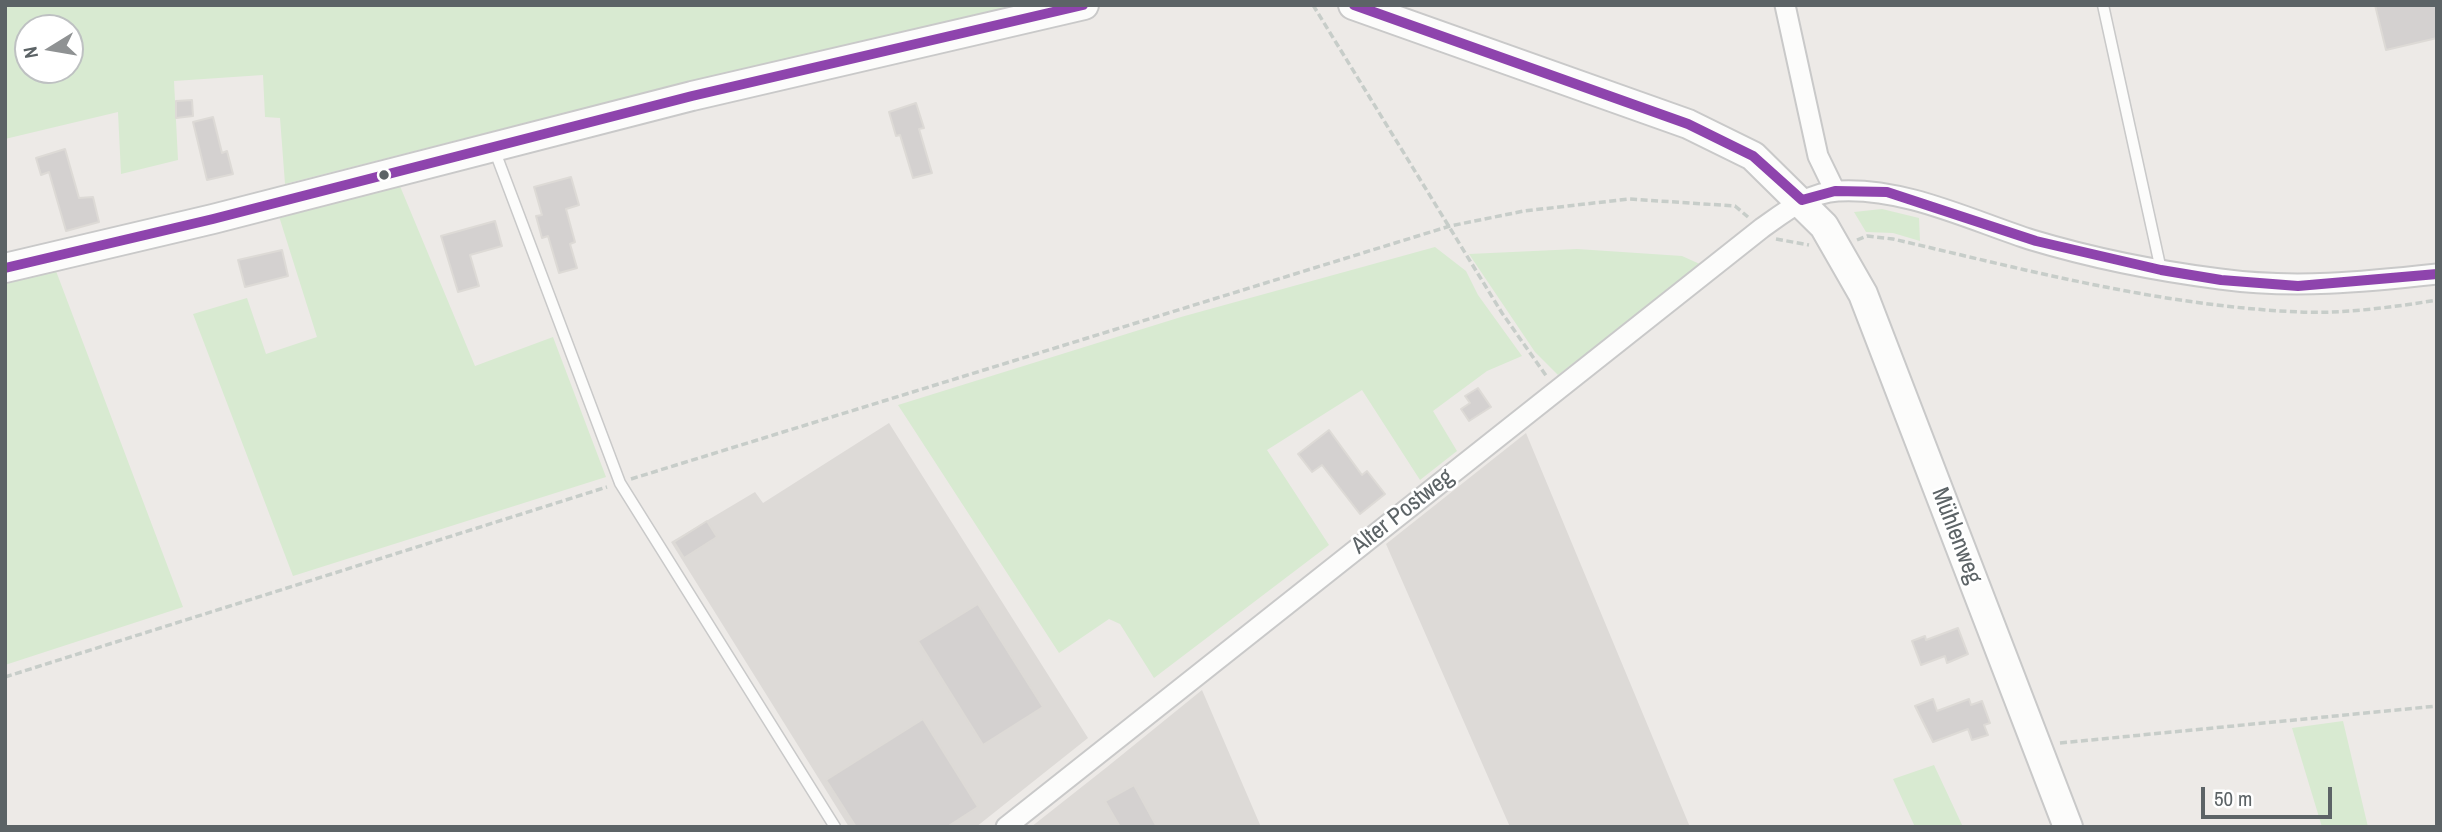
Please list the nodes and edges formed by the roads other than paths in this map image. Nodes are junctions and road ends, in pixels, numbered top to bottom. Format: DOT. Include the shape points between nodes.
graph roads {
  1 [pos="1084,5"];
  2 [pos="1353,5"];
  3 [pos="1785,5"];
  4 [pos="2103,5"];
  5 [pos="494,149"];
  6 [pos="1835,191"];
  7 [pos="1802,200"];
  8 [pos="5,268"];
  9 [pos="2161,270"];
  10 [pos="2437,274"];
  11 [pos="835,827"];
  12 [pos="1006,827"];
  13 [pos="2068,827"];
  1 -- 5 [label="street" via="692,96"];
  2 -- 7 [label="street, Mühlenweg" via="1688,124 1753,156"];
  3 -- 6 [label="street" via="1818,156"];
  4 -- 9 [label="lane"];
  5 -- 8 [label="street"];
  5 -- 11 [label="lane" via="621,483"];
  6 -- 7 [label="street, Alter Postweg"];
  6 -- 9 [label="street, Alter Postweg" via="1887,192 2036,241"];
  7 -- 12 [label="street, Alter Postweg"];
  7 -- 13 [label="street, Mühlenweg" via="1839,247 1863,294"];
  9 -- 10 [label="street, Alter Postweg" via="2298,286"];
}
